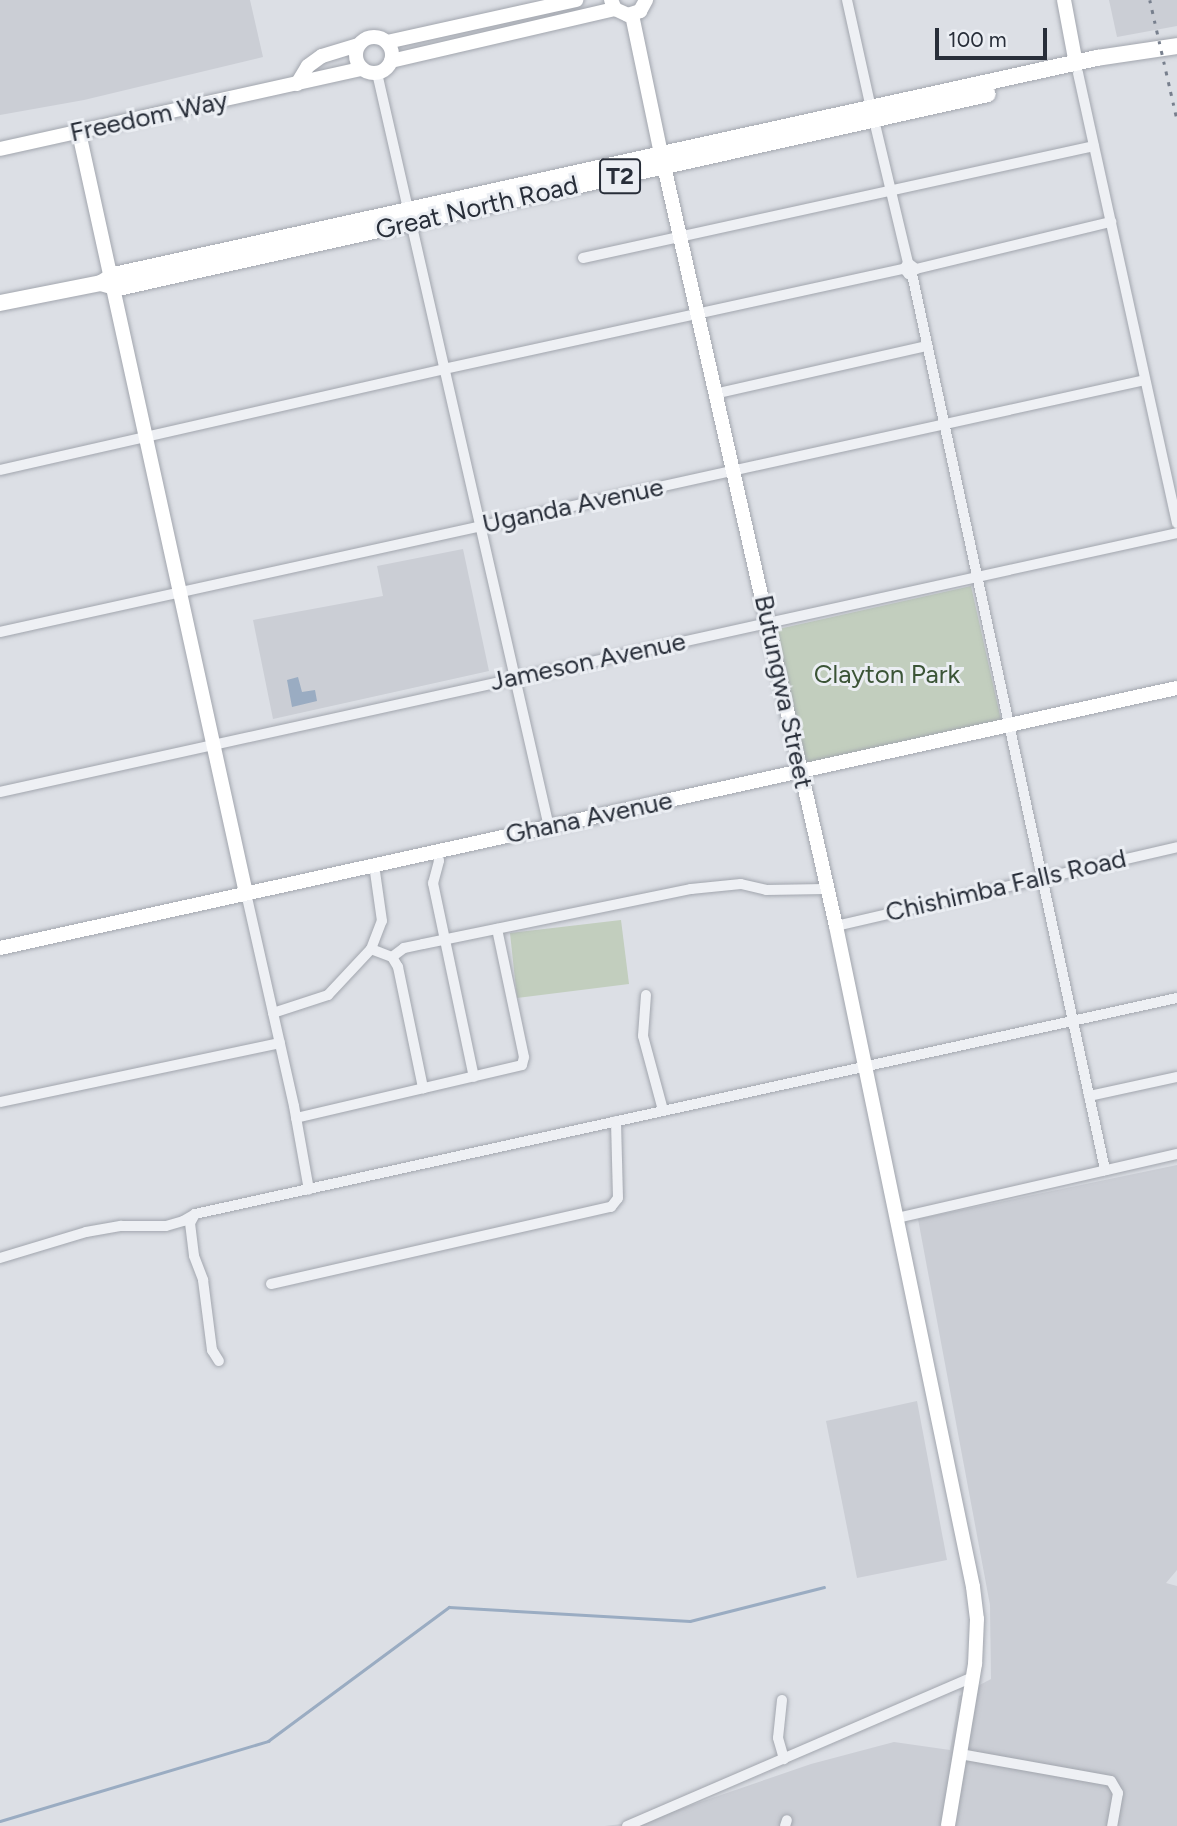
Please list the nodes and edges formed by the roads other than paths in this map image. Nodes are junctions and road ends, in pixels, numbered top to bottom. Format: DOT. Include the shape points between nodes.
graph roads {
  1 [pos="576,0"];
  2 [pos="847,0"];
  3 [pos="1064,0"];
  4 [pos="650,1"];
  5 [pos="613,5"];
  6 [pos="632,15"];
  7 [pos="443,29"];
  8 [pos="387,42"];
  9 [pos="358,45"];
  10 [pos="1177,46"];
  11 [pos="447,48"];
  12 [pos="391,61"];
  13 [pos="1077,69"];
  14 [pos="369,71"];
  15 [pos="297,84"];
  16 [pos="873,114"];
  17 [pos="79,133"];
  18 [pos="1094,146"];
  19 [pos="0,149"];
  20 [pos="663,160"];
  21 [pos="891,191"];
  22 [pos="409,217"];
  23 [pos="1111,222"];
  24 [pos="680,238"];
  25 [pos="583,258"];
  26 [pos="910,269"];
  27 [pos="109,282"];
  28 [pos="0,303"];
  29 [pos="696,313"];
  30 [pos="927,346"];
  31 [pos="444,369"];
  32 [pos="1145,380"];
  33 [pos="714,394"];
  34 [pos="944,424"];
  35 [pos="146,437"];
  36 [pos="0,470"];
  37 [pos="732,471"];
  38 [pos="1177,523"];
  39 [pos="480,526"];
  40 [pos="1177,533"];
  41 [pos="977,577"];
  42 [pos="180,592"];
  43 [pos="769,623"];
  44 [pos="0,632"];
  45 [pos="515,678"];
  46 [pos="1177,688"];
  47 [pos="1009,725"];
  48 [pos="213,745"];
  49 [pos="800,771"];
  50 [pos="0,792"];
  51 [pos="549,827"];
  52 [pos="1177,846"];
  53 [pos="437,851"];
  54 [pos="374,865"];
  55 [pos="1042,878"];
  56 [pos="826,889"];
  57 [pos="246,893"];
  58 [pos="836,926"];
  59 [pos="497,929"];
  60 [pos="446,940"];
  61 [pos="0,948"];
  62 [pos="371,949"];
  63 [pos="392,957"];
  64 [pos="646,995"];
  65 [pos="1177,998"];
  66 [pos="273,1013"];
  67 [pos="1073,1021"];
  68 [pos="280,1043"];
  69 [pos="863,1068"];
  70 [pos="474,1077"];
  71 [pos="1177,1077"];
  72 [pos="423,1088"];
  73 [pos="1089,1096"];
  74 [pos="0,1102"];
  75 [pos="663,1110"];
  76 [pos="296,1118"];
  77 [pos="616,1121"];
  78 [pos="1177,1154"];
  79 [pos="1105,1170"];
  80 [pos="309,1190"];
  81 [pos="195,1213"];
  82 [pos="897,1218"];
  83 [pos="0,1258"];
  84 [pos="271,1284"];
  85 [pos="219,1361"];
  86 [pos="973,1677"];
  87 [pos="782,1700"];
  88 [pos="960,1754"];
  89 [pos="784,1759"];
  90 [pos="627,1826"];
  91 [pos="948,1826"];
  92 [pos="1112,1826"];
  1 -- 7 [label="main road"];
  2 -- 16 [label="street"];
  3 -- 13 [label="main road"];
  4 -- 6 [label="main road"];
  5 -- 6 [label="main road" via="623,15"];
  5 -- 11 [label="main road"];
  6 -- 20 [label="main road, Butungwa Street"];
  7 -- 8 [label="main road"];
  7 -- 11 [label="main road"];
  8 -- 9 [label="main road" via="372,37"];
  8 -- 12 [label="main road"];
  9 -- 14 [label="main road" via="356,60"];
  9 -- 15 [label="main road" via="307,65"];
  10 -- 13 [label="highway, Great North Road / T2"];
  11 -- 12 [label="main road"];
  12 -- 14 [label="main road" via="386,69"];
  13 -- 16 [label="highway, Great North Road / T2"];
  13 -- 18 [label="street"];
  14 -- 15 [label="main road, Freedom Way"];
  14 -- 22 [label="street"];
  15 -- 17 [label="main road, Freedom Way"];
  16 -- 20 [label="highway, Great North Road / T2"];
  16 -- 21 [label="street"];
  17 -- 19 [label="main road, Freedom Way"];
  17 -- 27 [label="main road"];
  18 -- 21 [label="street"];
  18 -- 23 [label="street"];
  20 -- 22 [label="highway, Great North Road / T2"];
  20 -- 24 [label="main road, Butungwa Street"];
  21 -- 24 [label="street"];
  21 -- 26 [label="street"];
  22 -- 27 [label="highway, Great North Road / T2"];
  22 -- 31 [label="street"];
  23 -- 26 [label="street"];
  23 -- 32 [label="street"];
  24 -- 25 [label="street"];
  24 -- 29 [label="main road, Butungwa Street"];
  26 -- 29 [label="street"];
  26 -- 30 [label="street"];
  27 -- 28 [label="highway, Great North Road / T2"];
  27 -- 35 [label="main road"];
  29 -- 31 [label="street"];
  29 -- 33 [label="main road, Butungwa Street"];
  30 -- 33 [label="street"];
  30 -- 34 [label="street"];
  31 -- 35 [label="street"];
  31 -- 39 [label="street"];
  32 -- 34 [label="street, Uganda Avenue"];
  32 -- 38 [label="street"];
  33 -- 37 [label="main road, Butungwa Street"];
  34 -- 37 [label="street, Uganda Avenue"];
  34 -- 41 [label="street"];
  35 -- 36 [label="street"];
  35 -- 42 [label="main road"];
  37 -- 39 [label="street, Uganda Avenue"];
  37 -- 43 [label="main road, Butungwa Street"];
  39 -- 42 [label="street, Uganda Avenue"];
  39 -- 45 [label="street"];
  40 -- 41 [label="street, Jameson Avenue"];
  41 -- 43 [label="street, Jameson Avenue"];
  41 -- 47 [label="street"];
  42 -- 44 [label="street, Uganda Avenue"];
  42 -- 48 [label="main road"];
  43 -- 45 [label="street, Jameson Avenue"];
  43 -- 49 [label="main road, Butungwa Street"];
  45 -- 48 [label="street, Jameson Avenue"];
  45 -- 51 [label="street"];
  46 -- 47 [label="main road, Ghana Avenue"];
  47 -- 49 [label="main road, Ghana Avenue"];
  47 -- 55 [label="street"];
  48 -- 50 [label="street, Jameson Avenue"];
  48 -- 57 [label="main road"];
  49 -- 51 [label="main road, Ghana Avenue"];
  49 -- 56 [label="main road, Butungwa Street"];
  51 -- 53 [label="main road, Ghana Avenue"];
  52 -- 55 [label="street, Chishimba Falls Road"];
  53 -- 54 [label="main road, Ghana Avenue"];
  53 -- 60 [label="street" via="433,883"];
  54 -- 57 [label="main road, Ghana Avenue"];
  54 -- 62 [label="street" via="382,921"];
  55 -- 58 [label="street, Chishimba Falls Road"];
  55 -- 67 [label="street"];
  56 -- 58 [label="main road, Butungwa Street"];
  56 -- 59 [label="street" via="766,890 741,884 691,889"];
  57 -- 61 [label="main road, Ghana Avenue"];
  57 -- 66 [label="street"];
  58 -- 69 [label="main road, Butungwa Street"];
  59 -- 60 [label="street"];
  59 -- 70 [label="street" via="524,1061 519,1067"];
  60 -- 63 [label="street" via="404,948"];
  60 -- 70 [label="street"];
  62 -- 63 [label="street"];
  62 -- 66 [label="street" via="328,995"];
  63 -- 72 [label="street" via="398,967"];
  64 -- 75 [label="street" via="643,1036"];
  65 -- 67 [label="street"];
  66 -- 68 [label="street"];
  67 -- 69 [label="street"];
  67 -- 73 [label="street"];
  68 -- 74 [label="street"];
  68 -- 76 [label="street"];
  69 -- 75 [label="street"];
  69 -- 82 [label="main road, Butungwa Street"];
  70 -- 72 [label="street"];
  71 -- 73 [label="street"];
  72 -- 76 [label="street"];
  73 -- 79 [label="street"];
  75 -- 77 [label="street"];
  76 -- 80 [label="street"];
  77 -- 80 [label="street"];
  77 -- 84 [label="street" via="618,1198 611,1207"];
  78 -- 79 [label="street"];
  79 -- 82 [label="street"];
  80 -- 81 [label="street"];
  81 -- 83 [label="street" via="166,1226 86,1232"];
  81 -- 85 [label="street" via="190,1223 194,1256 203,1280 212,1350"];
  82 -- 86 [label="main road, Butungwa Street" via="974,1587"];
  86 -- 88 [label="main road, Butungwa Street"];
  86 -- 89 [label="street"];
  87 -- 89 [label="street" via="778,1738"];
  88 -- 91 [label="main road, Butungwa Street"];
  88 -- 92 [label="street" via="1111,1781 1118,1793"];
  89 -- 90 [label="street"];
}
